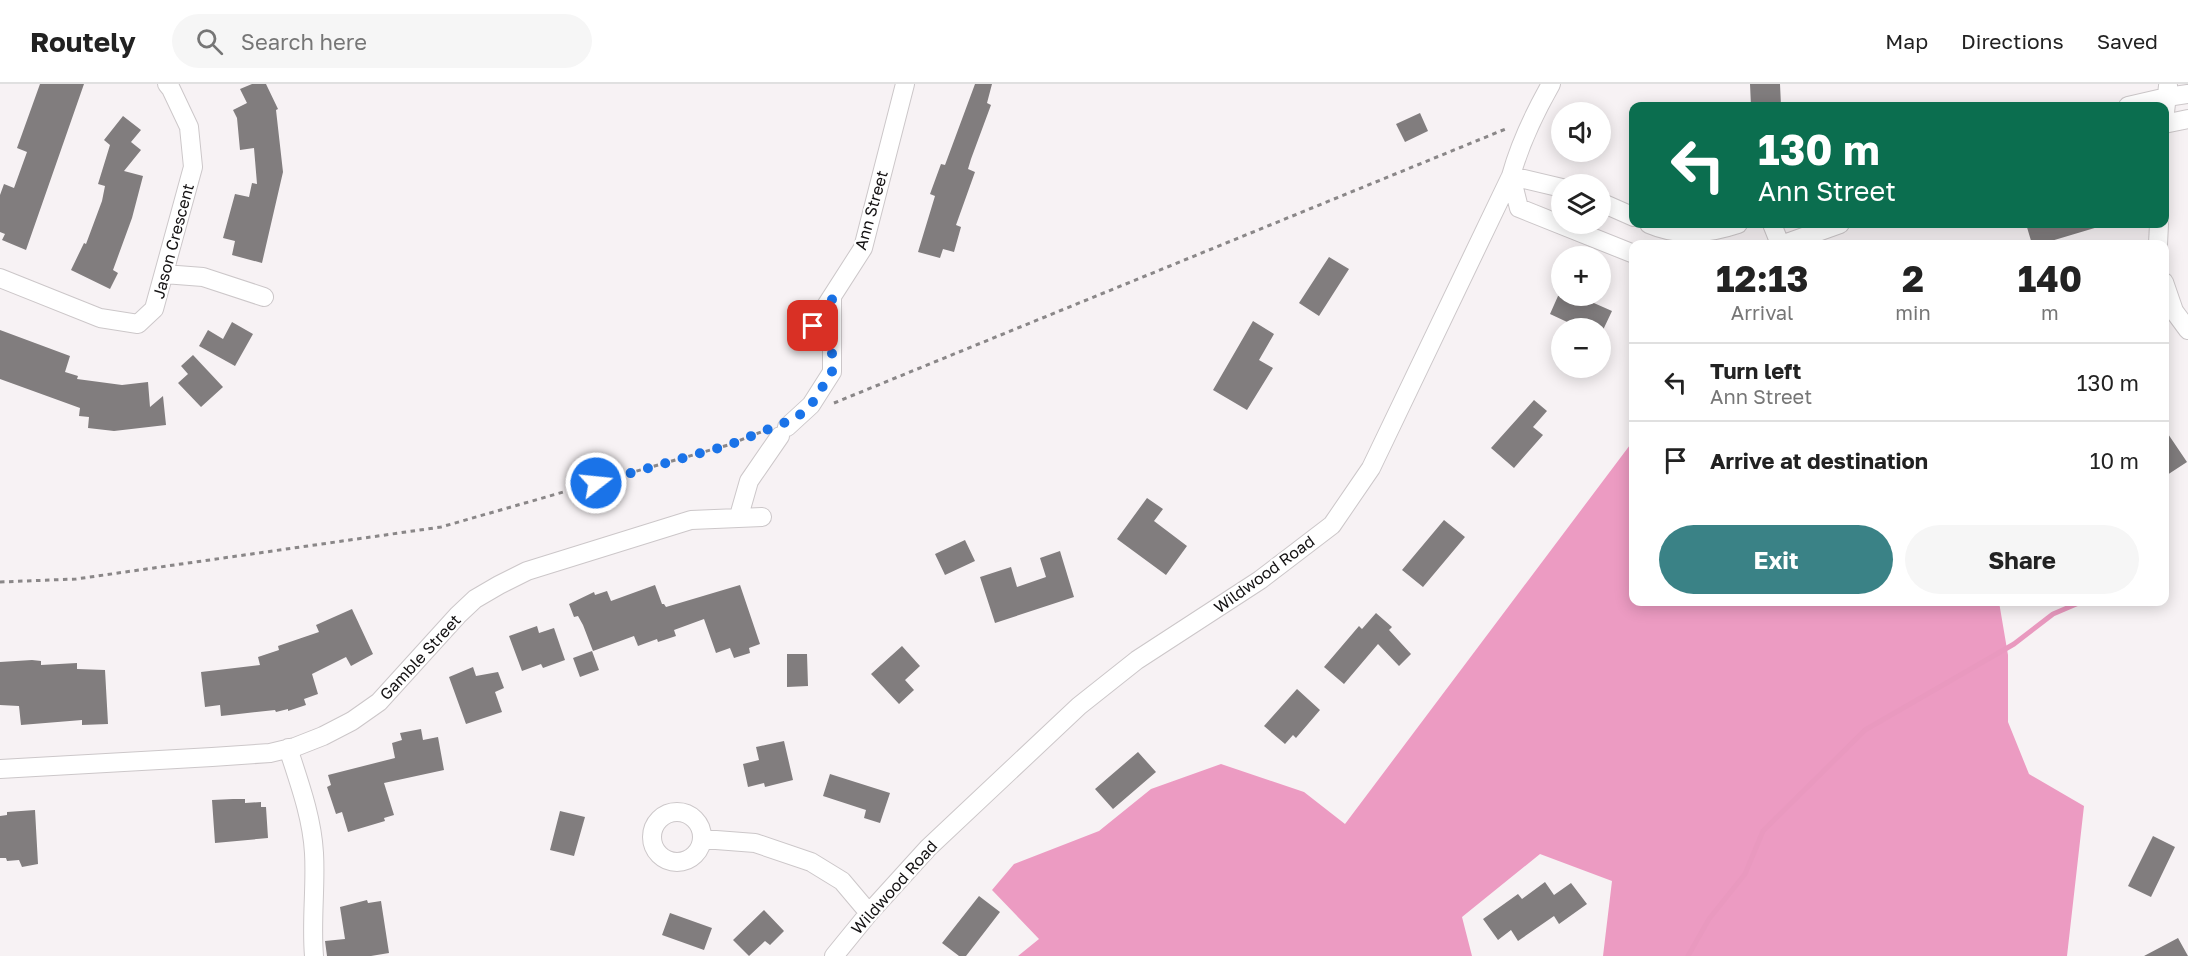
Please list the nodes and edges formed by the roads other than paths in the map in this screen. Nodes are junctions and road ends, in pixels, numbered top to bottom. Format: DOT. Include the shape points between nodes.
graph roads {
  1 [pos="167,84"];
  2 [pos="905,84"];
  3 [pos="1551,84"];
  4 [pos="2167,90"];
  5 [pos="2188,94"];
  6 [pos="2138,102"];
  7 [pos="2188,119"];
  8 [pos="2169,122"];
  9 [pos="1511,176"];
  10 [pos="1551,185"];
  11 [pos="1611,207"];
  12 [pos="1629,215"];
  13 [pos="1658,228"];
  14 [pos="1725,228"];
  15 [pos="1828,228"];
  16 [pos="1794,240"];
  17 [pos="1629,252"];
  18 [pos="164,274"];
  19 [pos="0,278"];
  20 [pos="832,296"];
  21 [pos="2169,296"];
  22 [pos="264,297"];
  23 [pos="813,326"];
  24 [pos="2188,330"];
  25 [pos="739,516"];
  26 [pos="762,517"];
  27 [pos="288,748"];
  28 [pos="0,769"];
  29 [pos="703,839"];
  30 [pos="869,913"];
  31 [pos="314,956"];
  32 [pos="834,956"];
  1 -- 18 [label="street, Jason Crescent" via="189,126 193,167"];
  2 -- 20 [label="street, Ann Street" via="863,248"];
  3 -- 9 [label="street, Wildwood Road" via="1518,149"];
  4 -- 5 [label="street"];
  4 -- 6 [label="street"];
  7 -- 8 [label="street"];
  9 -- 10 [label="street"];
  9 -- 17 [label="street" via="1519,208"];
  9 -- 30 [label="street, Wildwood Road" via="1371,468 1332,525 1260,580 1137,660 1079,706 928,848"];
  11 -- 12 [label="street"];
  13 -- 14 [label="street" via="1668,232"];
  15 -- 16 [label="street"];
  18 -- 19 [label="street, Jason Crescent" via="154,309 138,324 100,318"];
  18 -- 22 [label="street" via="203,278"];
  20 -- 23 [label="street, Ann Street"];
  20 -- 25 [label="street" via="832,372 811,405 778,431 748,481"];
  21 -- 24 [label="street"];
  25 -- 26 [label="street, Gamble Street"];
  25 -- 27 [label="street, Gamble Street" via="691,520 527,571 499,585 458,615 379,702 323,736"];
  27 -- 28 [label="street, Gamble Street" via="212,758"];
  27 -- 31 [label="street" via="314,851"];
  29 -- 30 [label="street" via="755,843 811,862 842,880"];
  30 -- 32 [label="street, Wildwood Road"];
}
